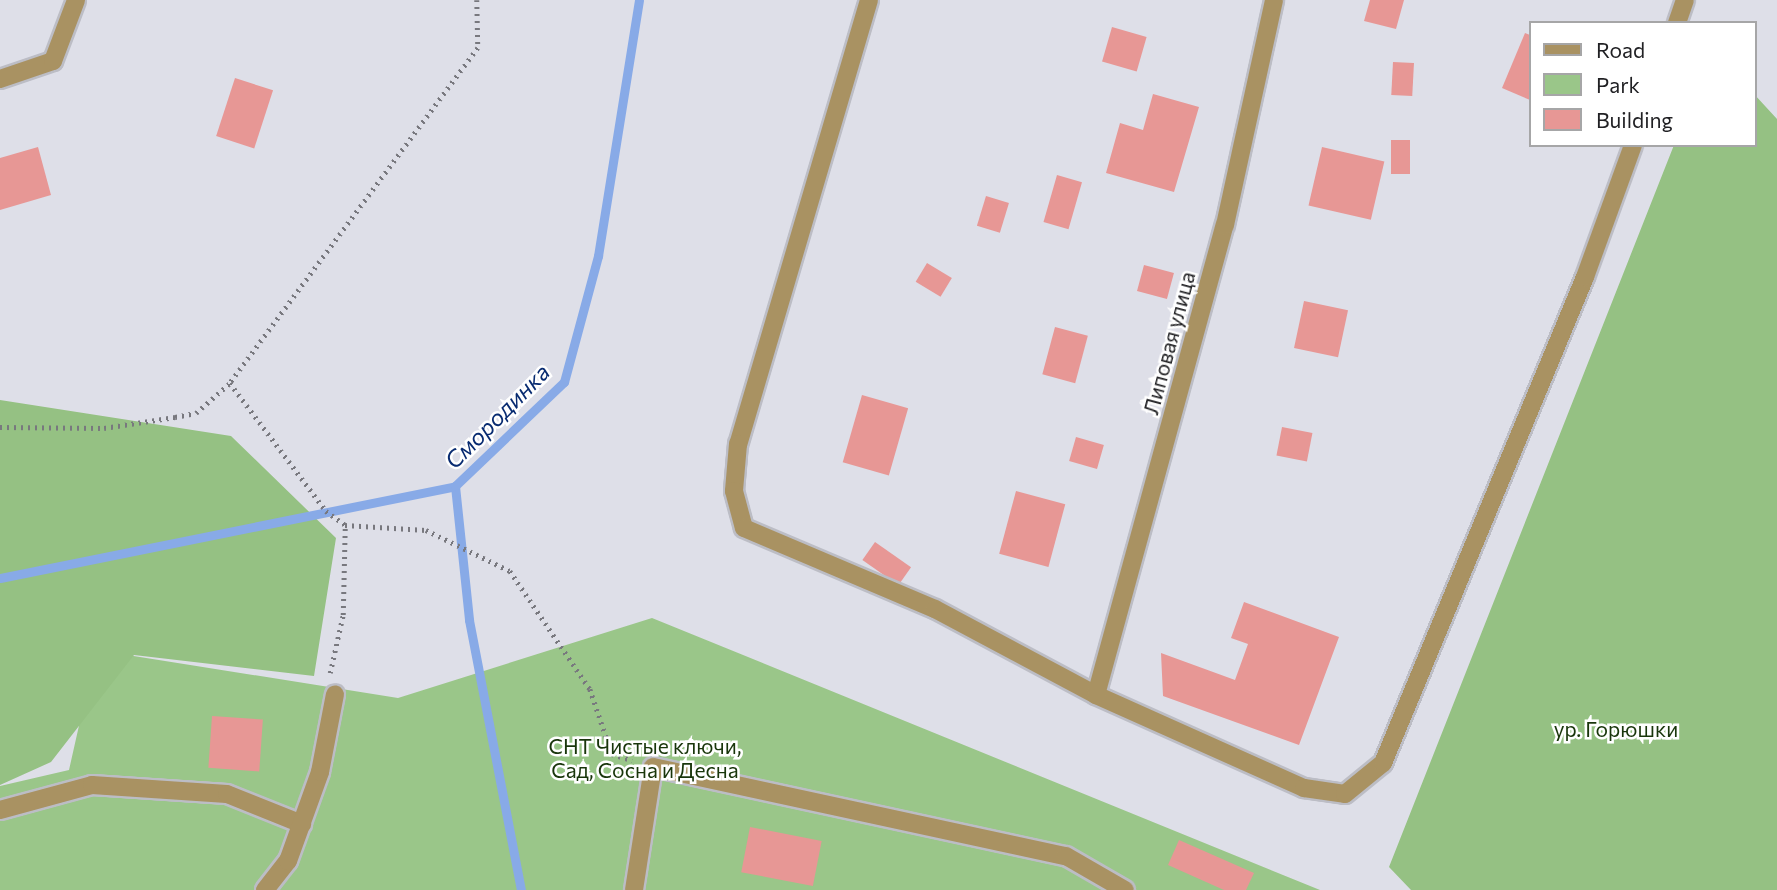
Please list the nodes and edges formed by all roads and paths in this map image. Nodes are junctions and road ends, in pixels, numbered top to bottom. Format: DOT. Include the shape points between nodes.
graph roads {
  1 [pos="76,0"];
  2 [pos="477,0"];
  3 [pos="869,0"];
  4 [pos="1274,0"];
  5 [pos="1685,0"];
  6 [pos="1678,21"];
  7 [pos="0,79"];
  8 [pos="1632,147"];
  9 [pos="230,383"];
  10 [pos="0,427"];
  11 [pos="345,525"];
  12 [pos="335,694"];
  13 [pos="1096,695"];
  14 [pos="653,767"];
  15 [pos="0,810"];
  16 [pos="302,824"];
  17 [pos="265,890"];
  18 [pos="634,890"];
  19 [pos="1125,890"];
  1 -- 7 [label="street" via="52,61"];
  2 -- 9 [label="path" via="478,48"];
  3 -- 13 [label="street" via="738,444 734,491 744,528 935,609"];
  4 -- 13 [label="street, Липовая улица" via="1225,225"];
  5 -- 6 [label="street"];
  8 -- 13 [label="street" via="1586,277 1383,762 1345,794 1304,788"];
  9 -- 10 [label="path" via="196,412 175,417 104,428"];
  9 -- 11 [label="path" via="326,511"];
  11 -- 12 [label="path" via="344,615 330,670"];
  11 -- 14 [label="path" via="426,530 510,571 590,690 611,754"];
  12 -- 16 [label="street" via="320,772"];
  14 -- 18 [label="street"];
  14 -- 19 [label="street" via="1066,856"];
  15 -- 16 [label="street" via="92,785 227,794"];
  16 -- 17 [label="street" via="288,861"];
}
